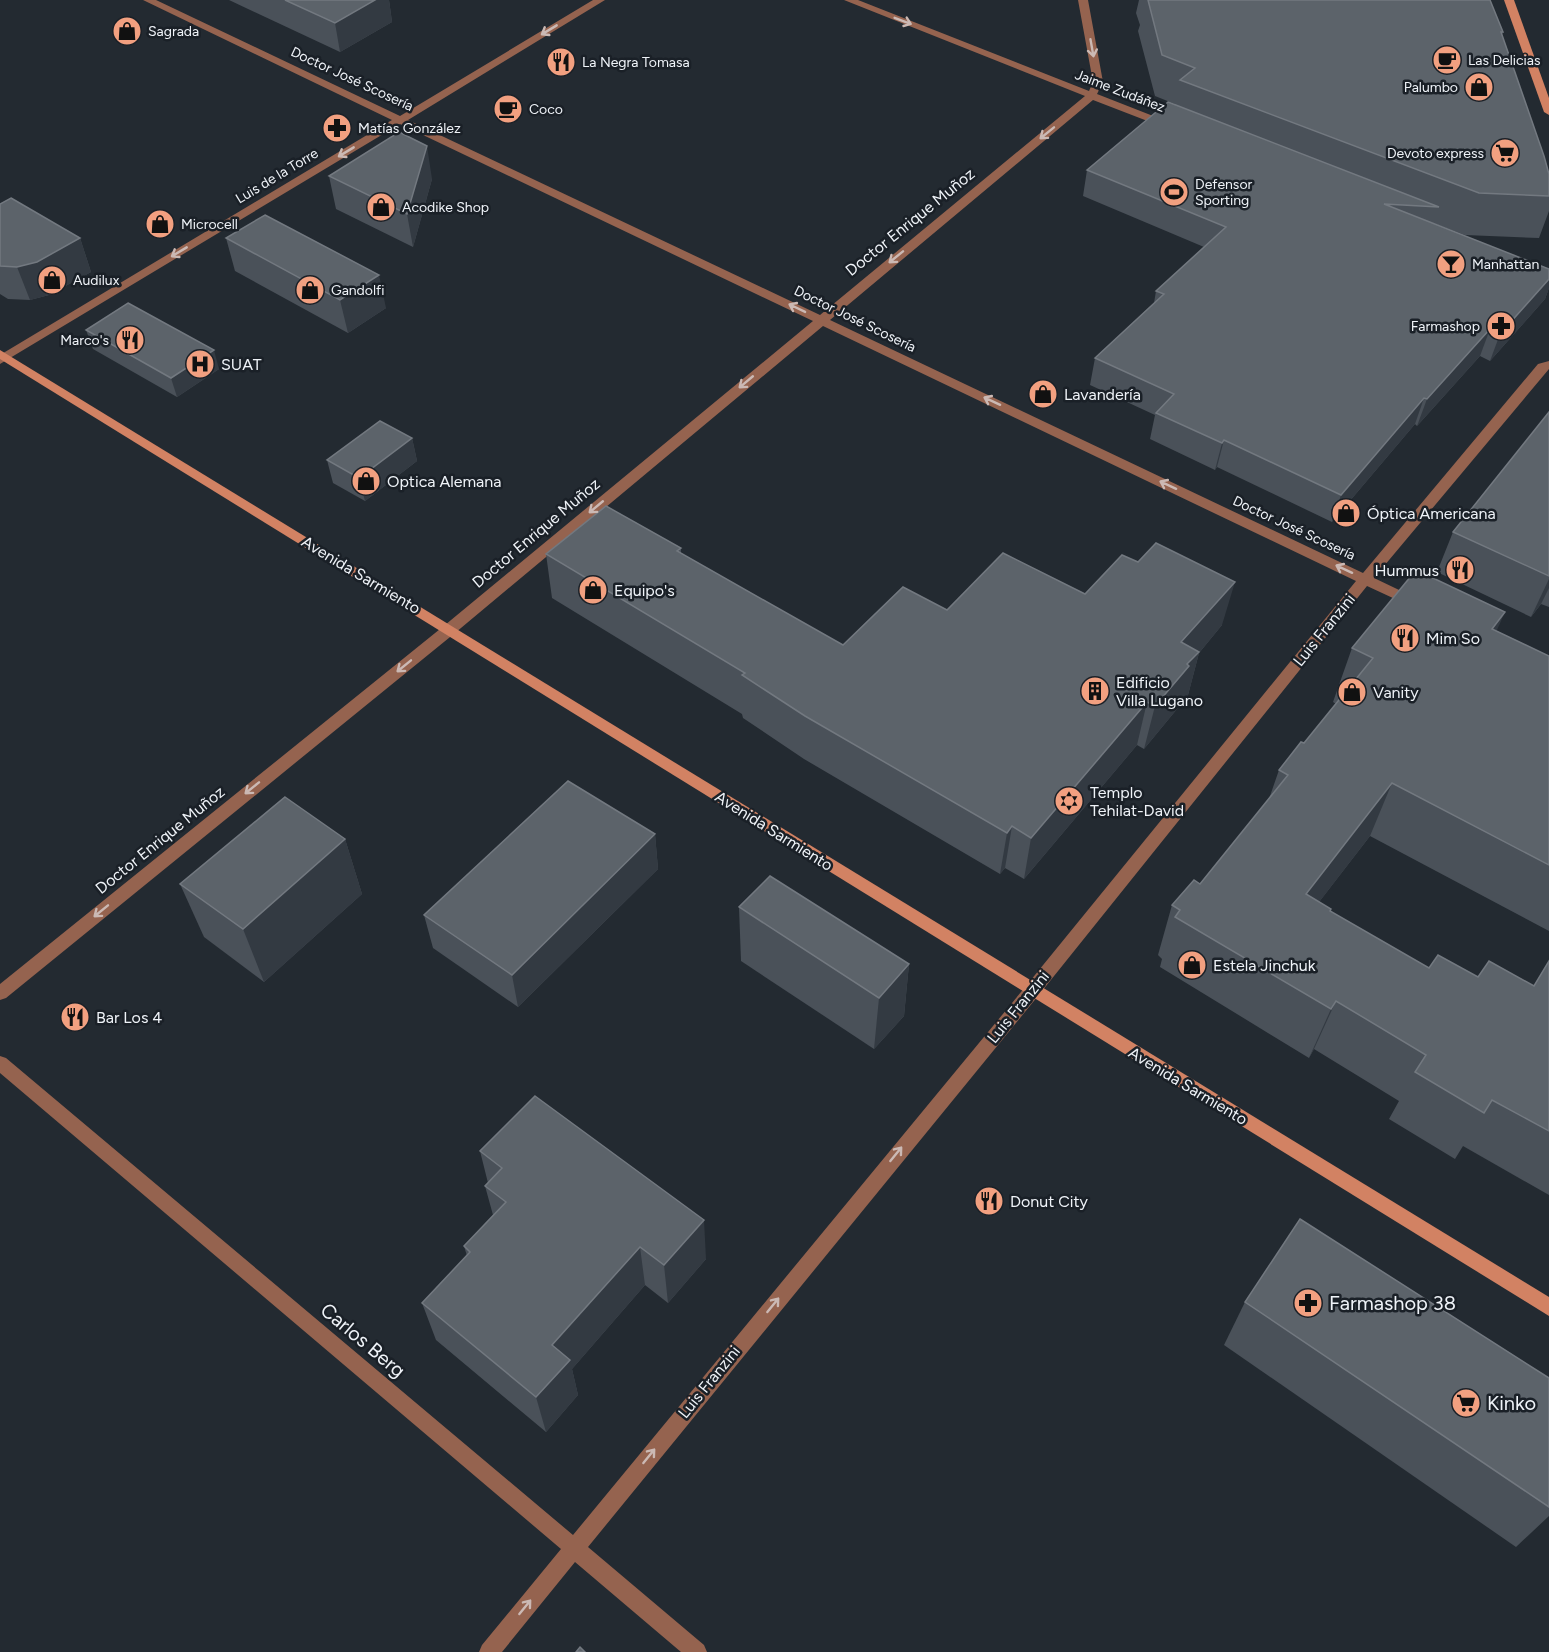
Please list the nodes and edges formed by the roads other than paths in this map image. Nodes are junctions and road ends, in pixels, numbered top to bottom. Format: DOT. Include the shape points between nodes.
graph roads {
  1 [pos="148,0"];
  2 [pos="600,0"];
  3 [pos="849,0"];
  4 [pos="1083,0"];
  5 [pos="1509,0"];
  6 [pos="1091,96"];
  7 [pos="1549,112"];
  8 [pos="402,119"];
  9 [pos="1180,130"];
  10 [pos="820,319"];
  11 [pos="1,357"];
  12 [pos="1549,365"];
  13 [pos="1365,579"];
  14 [pos="1430,610"];
  15 [pos="450,629"];
  16 [pos="1032,991"];
  17 [pos="0,993"];
  18 [pos="0,1063"];
  19 [pos="1549,1307"];
  20 [pos="573,1547"];
  21 [pos="489,1652"];
  22 [pos="697,1652"];
  1 -- 8 [label="street, Doctor José Scosería"];
  2 -- 8 [label="street, Luis de la Torre, one-way"];
  3 -- 6 [label="street, Jaime Zudáñez, one-way"];
  4 -- 6 [label="street, one-way" via="1098,82"];
  5 -- 7 [label="street"];
  6 -- 9 [label="street, Jaime Zudáñez"];
  6 -- 10 [label="street, Doctor Enrique Muñoz, one-way"];
  10 -- 8 [label="street, Doctor José Scosería, one-way"];
  8 -- 11 [label="street, Luis de la Torre, one-way"];
  13 -- 10 [label="street, Doctor José Scosería, one-way"];
  10 -- 15 [label="street, Doctor Enrique Muñoz, one-way"];
  11 -- 15 [label="street, Avenida Sarmiento"];
  12 -- 13 [label="street, Luis Franzini" via="1542,367"];
  13 -- 14 [label="street, Doctor José Scosería"];
  13 -- 16 [label="street, Luis Franzini"];
  15 -- 16 [label="street, Avenida Sarmiento"];
  15 -- 17 [label="street, Doctor Enrique Muñoz, one-way"];
  16 -- 19 [label="street, Avenida Sarmiento"];
  20 -- 16 [label="street, Luis Franzini, one-way"];
  18 -- 20 [label="street, Carlos Berg"];
  21 -- 20 [label="street, Luis Franzini, one-way"];
  20 -- 22 [label="street, Carlos Berg"];
}
